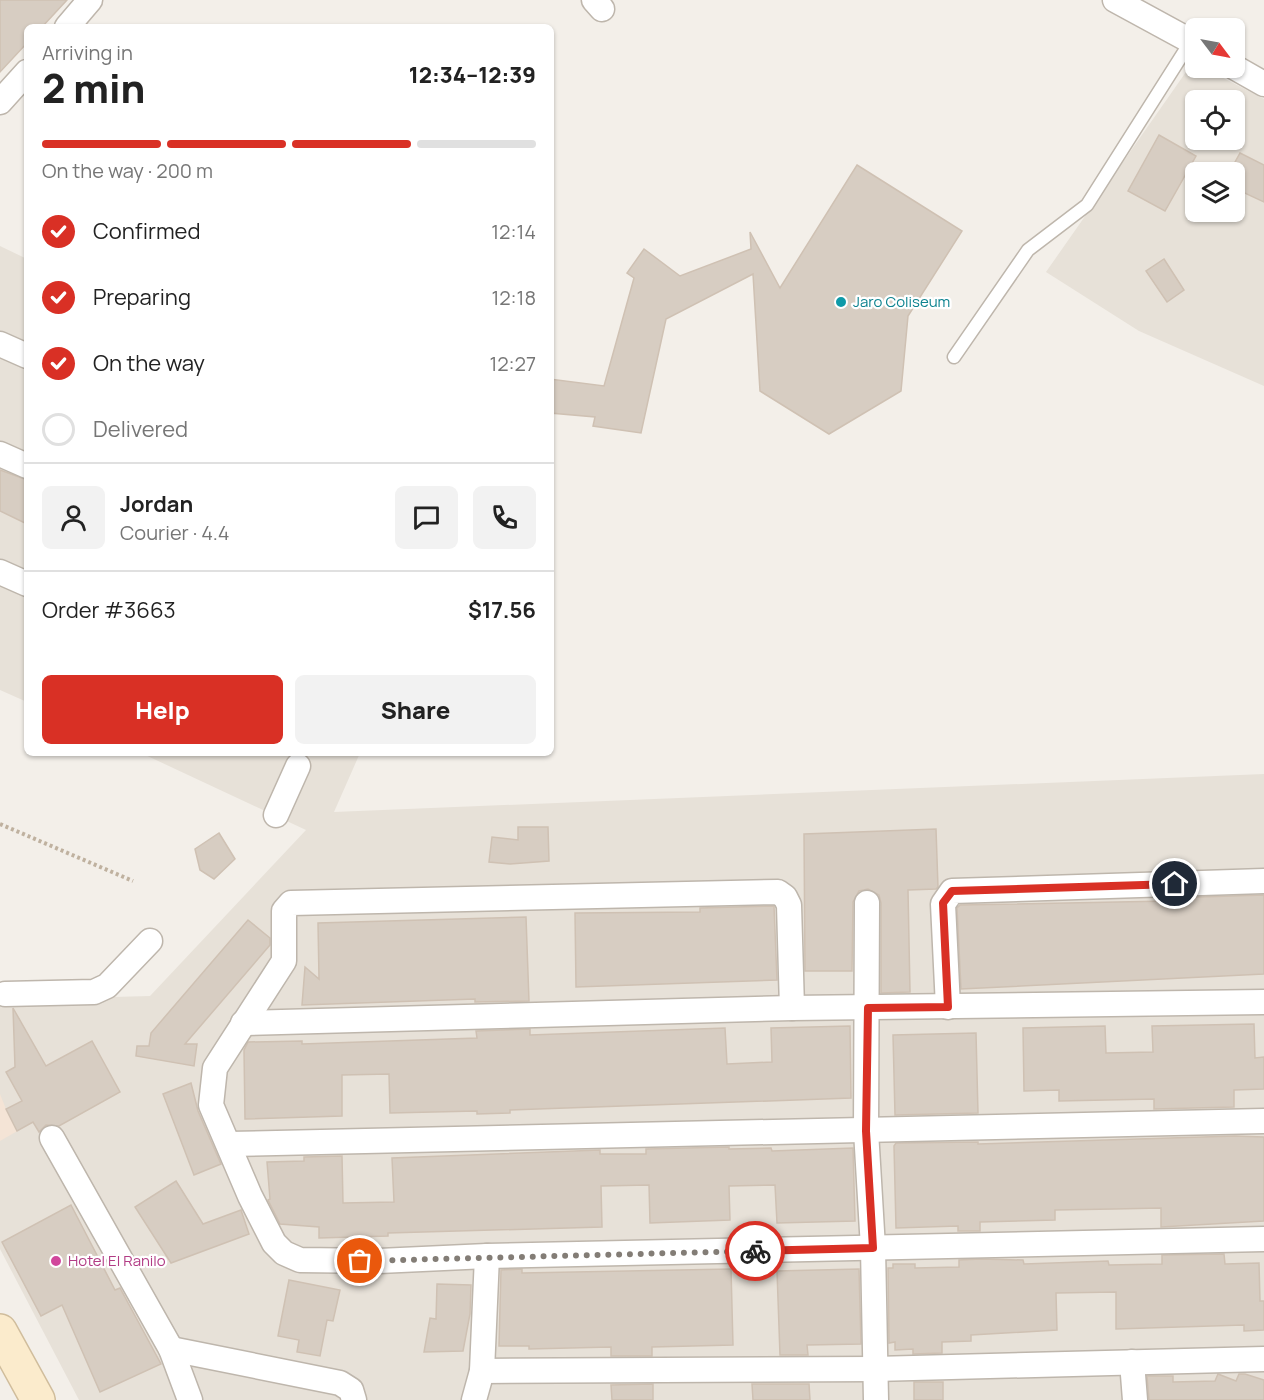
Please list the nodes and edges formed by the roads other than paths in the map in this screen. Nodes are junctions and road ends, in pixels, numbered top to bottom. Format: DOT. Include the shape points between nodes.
graph roads {
  1 [pos="90,0"];
  2 [pos="1115,0"];
  3 [pos="70,24"];
  4 [pos="1185,39"];
  5 [pos="1185,55"];
  6 [pos="1245,73"];
  7 [pos="24,75"];
  8 [pos="1264,84"];
  9 [pos="0,102"];
  10 [pos="0,344"];
  11 [pos="24,355"];
  12 [pos="954,357"];
  13 [pos="0,454"];
  14 [pos="24,465"];
  15 [pos="0,572"];
  16 [pos="24,583"];
  17 [pos="298,766"];
  18 [pos="276,814"];
  19 [pos="1264,881"];
  20 [pos="867,903"];
  21 [pos="150,940"];
  22 [pos="5,994"];
  23 [pos="1264,1002"];
  24 [pos="948,1007"];
  25 [pos="792,1008"];
  26 [pos="868,1008"];
  27 [pos="243,1023"];
  28 [pos="1264,1121"];
  29 [pos="866,1131"];
  30 [pos="52,1138"];
  31 [pos="230,1144"];
  32 [pos="1264,1239"];
  33 [pos="873,1248"];
  34 [pos="487,1256"];
  35 [pos="4,1349"];
  36 [pos="171,1349"];
  37 [pos="1264,1359"];
  38 [pos="1132,1362"];
  39 [pos="875,1370"];
  40 [pos="482,1371"];
  41 [pos="38,1400"];
  42 [pos="190,1400"];
  43 [pos="354,1400"];
  44 [pos="474,1400"];
  45 [pos="876,1400"];
  46 [pos="1135,1400"];
  1 -- 3 [label="street"];
  2 -- 4 [label="street"];
  5 -- 12 [label="lane" via="1087,204 1028,250"];
  6 -- 8 [label="street"];
  7 -- 9 [label="street"];
  10 -- 11 [label="street"];
  13 -- 14 [label="street"];
  15 -- 16 [label="street"];
  17 -- 18 [label="street"];
  19 -- 24 [label="street" via="952,891 943,903"];
  20 -- 26 [label="street"];
  21 -- 22 [label="street" via="107,986 94,993"];
  23 -- 24 [label="street"];
  24 -- 26 [label="street"];
  25 -- 26 [label="street"];
  25 -- 27 [label="street"];
  25 -- 27 [label="street" via="789,904 778,891 291,903 284,911 284,961"];
  26 -- 29 [label="street"];
  27 -- 31 [label="street" via="215,1068 211,1105"];
  28 -- 29 [label="street"];
  29 -- 31 [label="street"];
  29 -- 33 [label="street"];
  30 -- 36 [label="street"];
  31 -- 34 [label="street" via="274,1243 300,1260"];
  32 -- 33 [label="street"];
  33 -- 34 [label="street"];
  33 -- 39 [label="street"];
  34 -- 40 [label="street"];
  35 -- 41 [label="main road"];
  36 -- 42 [label="street"];
  36 -- 43 [label="street" via="340,1383 351,1390"];
  37 -- 38 [label="street"];
  38 -- 39 [label="street"];
  38 -- 46 [label="street"];
  39 -- 40 [label="street"];
  39 -- 45 [label="street"];
  40 -- 44 [label="street"];
}
